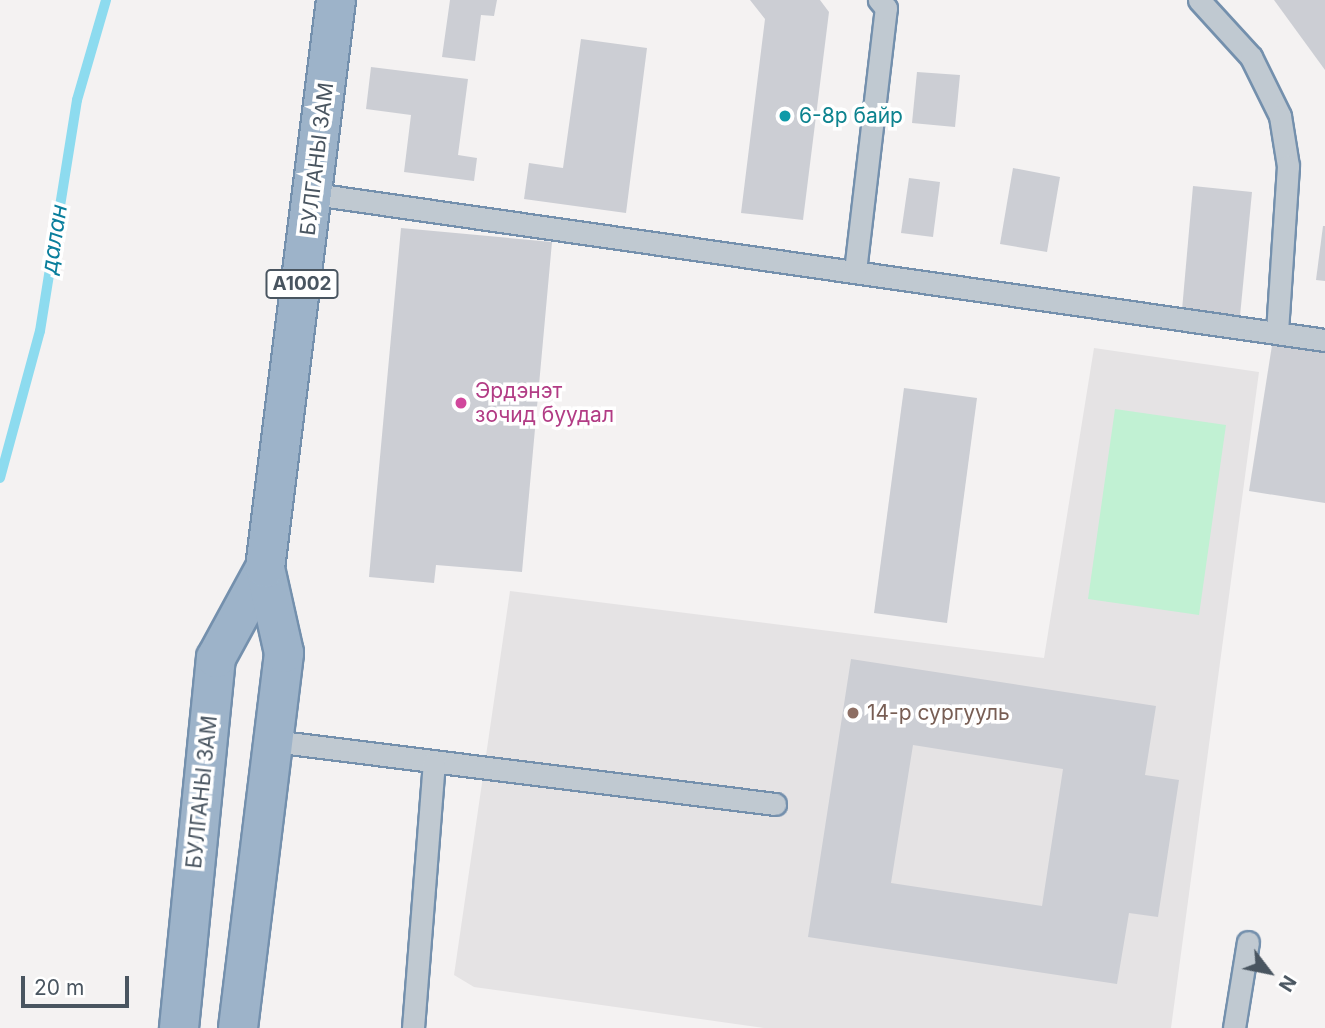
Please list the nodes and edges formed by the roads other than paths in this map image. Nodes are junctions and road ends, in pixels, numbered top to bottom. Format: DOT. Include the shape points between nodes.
graph roads {
  1 [pos="336,0"];
  2 [pos="879,0"];
  3 [pos="1199,0"];
  4 [pos="314,194"];
  5 [pos="855,271"];
  6 [pos="1277,333"];
  7 [pos="1325,340"];
  8 [pos="265,568"];
  9 [pos="273,741"];
  10 [pos="434,762"];
  11 [pos="775,804"];
  12 [pos="1248,942"];
  13 [pos="179,1028"];
  14 [pos="238,1028"];
  15 [pos="412,1028"];
  16 [pos="1234,1028"];
  1 -- 4 [label="highway, БУЛГАНЫ ЗАМ / A1002"];
  2 -- 5 [label="lane" via="886,8"];
  3 -- 6 [label="lane" via="1251,57 1280,116 1288,166"];
  4 -- 5 [label="lane"];
  4 -- 8 [label="highway, БУЛГАНЫ ЗАМ / A1002"];
  5 -- 6 [label="lane"];
  6 -- 7 [label="lane"];
  8 -- 9 [label="highway, БУЛГАНЫ ЗАМ / A1002" via="284,653"];
  8 -- 13 [label="highway, БУЛГАНЫ ЗАМ / A1002" via="216,658"];
  9 -- 10 [label="lane"];
  9 -- 14 [label="highway, БУЛГАНЫ ЗАМ / A1002"];
  10 -- 11 [label="lane"];
  10 -- 15 [label="lane"];
  12 -- 16 [label="lane"];
}
